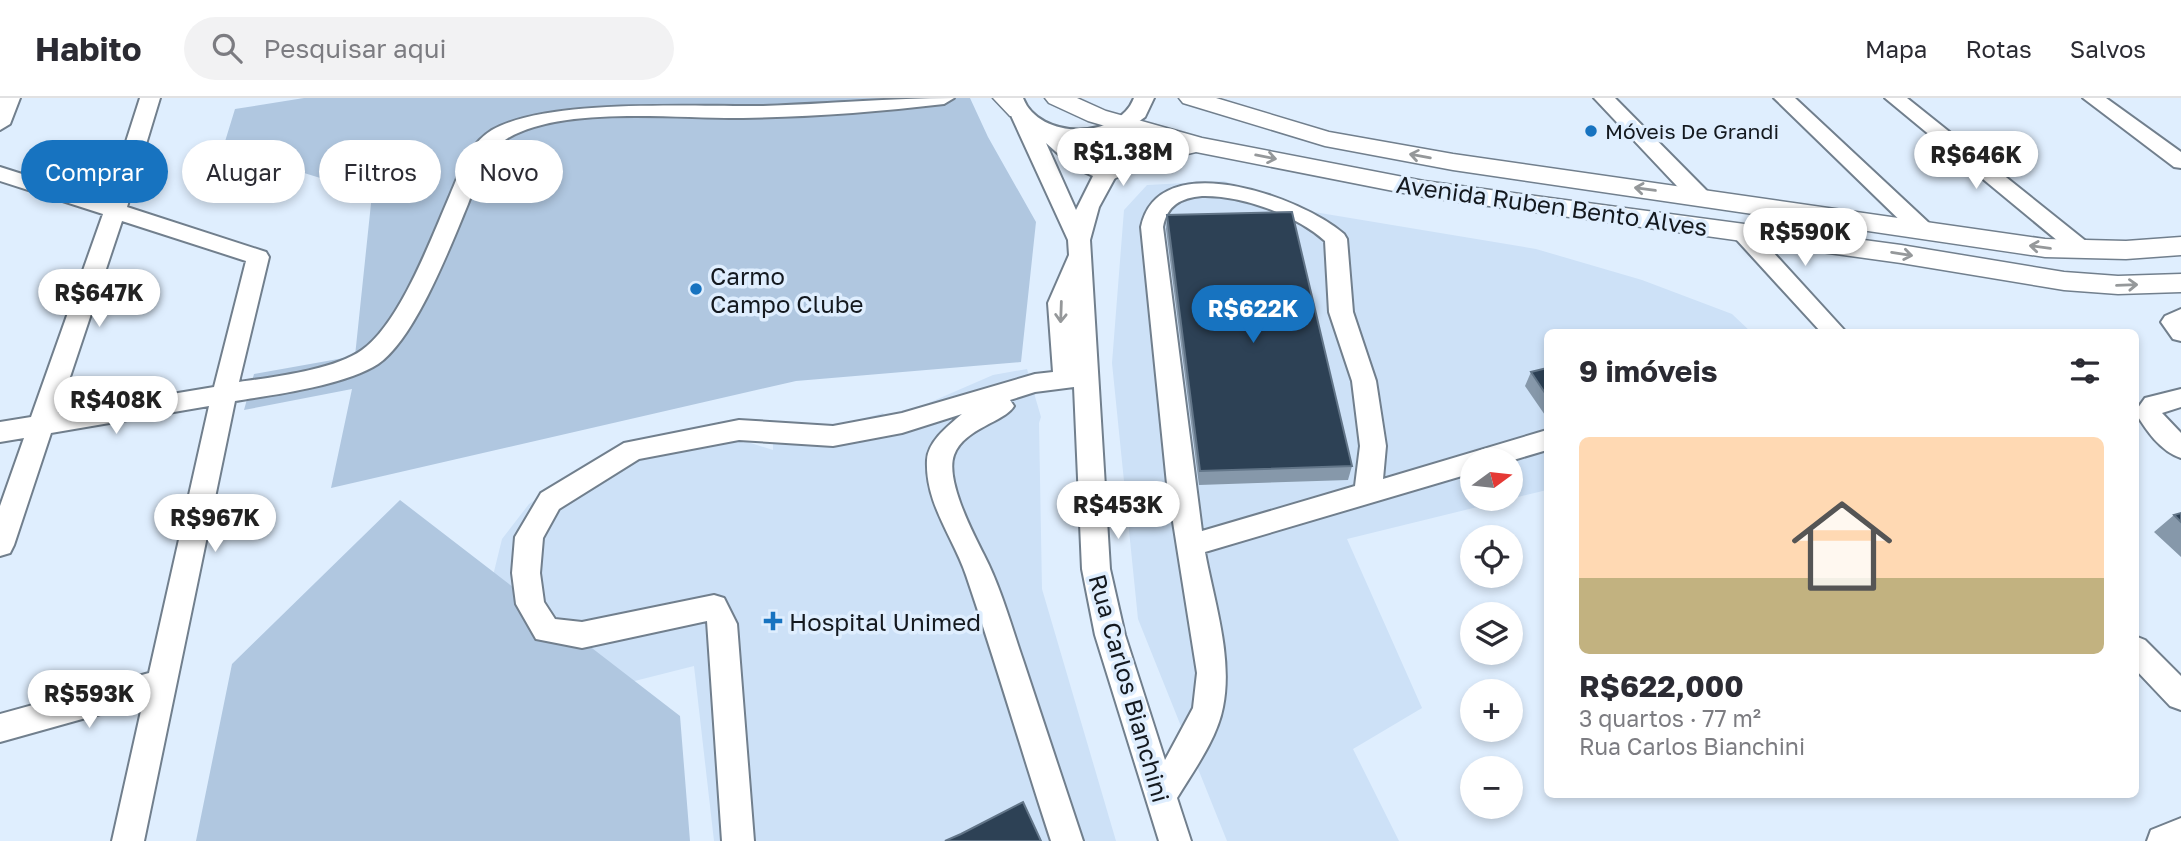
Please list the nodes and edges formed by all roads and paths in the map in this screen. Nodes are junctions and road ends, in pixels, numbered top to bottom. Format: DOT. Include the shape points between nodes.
graph roads {
  1 [pos="10,98"];
  2 [pos="150,98"];
  3 [pos="944,98"];
  4 [pos="1057,98"];
  5 [pos="1144,98"];
  6 [pos="1191,98"];
  7 [pos="1604,98"];
  8 [pos="1784,98"];
  9 [pos="1895,98"];
  10 [pos="2093,98"];
  11 [pos="1021,111"];
  12 [pos="0,124"];
  13 [pos="1120,127"];
  14 [pos="1199,145"];
  15 [pos="2181,162"];
  16 [pos="0,174"];
  17 [pos="1106,174"];
  18 [pos="1700,197"];
  19 [pos="114,213"];
  20 [pos="1921,228"];
  21 [pos="1743,233"];
  22 [pos="1079,244"];
  23 [pos="2181,246"];
  24 [pos="2084,251"];
  25 [pos="2181,283"];
  26 [pos="1831,329"];
  27 [pos="1079,381"];
  28 [pos="224,395"];
  29 [pos="2181,398"];
  30 [pos="998,400"];
  31 [pos="43,424"];
  32 [pos="0,432"];
  33 [pos="1544,441"];
  34 [pos="1520,448"];
  35 [pos="2181,448"];
  36 [pos="1460,466"];
  37 [pos="1368,493"];
  38 [pos="0,545"];
  39 [pos="1191,545"];
  40 [pos="2139,653"];
  41 [pos="163,683"];
  42 [pos="2181,696"];
  43 [pos="0,728"];
  44 [pos="1160,798"];
  45 [pos="2181,834"];
  46 [pos="128,841"];
  47 [pos="738,841"];
  48 [pos="1067,841"];
  49 [pos="1175,841"];
  50 [pos="2163,841"];
  1 -- 12 [label="street"];
  2 -- 19 [label="street"];
  3 -- 28 [label="street" via="739,112 599,105 525,119 492,135 480,149 432,263 389,340 369,358 340,370"];
  4 -- 13 [label="main road, Avenida Ruben Bento Alves"];
  5 -- 13 [label="street" via="1139,113"];
  18 -- 6 [label="main road, Avenida Ruben Bento Alves, one-way" via="1325,139"];
  7 -- 18 [label="street"];
  8 -- 20 [label="street"];
  9 -- 24 [label="street"];
  10 -- 15 [label="street"];
  11 -- 13 [label="street" via="1080,135"];
  11 -- 17 [label="street" via="1080,162"];
  11 -- 22 [label="street, Rua Carlos Bianchini"];
  13 -- 14 [label="main road, Avenida Ruben Bento Alves"];
  13 -- 17 [label="street, Rua Carlos Bianchini"];
  14 -- 17 [label="main road" via="1150,155"];
  14 -- 21 [label="main road, Avenida Ruben Bento Alves, one-way" via="1424,189"];
  16 -- 19 [label="street"];
  17 -- 22 [label="street, Rua Carlos Bianchini" via="1087,210"];
  18 -- 20 [label="main road, Avenida Ruben Bento Alves"];
  19 -- 28 [label="street" via="258,257"];
  19 -- 31 [label="street"];
  24 -- 20 [label="main road, Avenida Ruben Bento Alves, one-way"];
  21 -- 25 [label="main road, Avenida Ruben Bento Alves, one-way" via="2064,281"];
  21 -- 26 [label="street"];
  22 -- 27 [label="street, Rua Carlos Bianchini"];
  23 -- 24 [label="main road, Avenida Ruben Bento Alves"];
  27 -- 30 [label="street" via="1065,388"];
  27 -- 44 [label="street, Rua Carlos Bianchini" via="1096,569 1110,635"];
  28 -- 31 [label="street"];
  28 -- 41 [label="street"];
  29 -- 35 [label="street" via="2154,405 2148,412"];
  30 -- 47 [label="street" via="834,436 739,430 633,450 550,501 529,537 526,573 530,604 546,629 582,635 714,607 723,624"];
  30 -- 48 [label="street" via="952,437 940,456 941,482 979,572"];
  31 -- 32 [label="street"];
  31 -- 38 [label="street"];
  33 -- 34 [label="street"];
  36 -- 37 [label="street"];
  37 -- 39 [label="street"];
  37 -- 39 [label="street" via="1373,446 1364,381 1341,312 1336,239 1325,229 1279,208 1226,192 1186,192 1156,209 1152,227"];
  39 -- 44 [label="street" via="1212,673 1208,708"];
  40 -- 42 [label="street"];
  41 -- 43 [label="street"];
  41 -- 46 [label="street"];
  44 -- 49 [label="street, Rua Carlos Bianchini"];
  45 -- 50 [label="street"];
}
